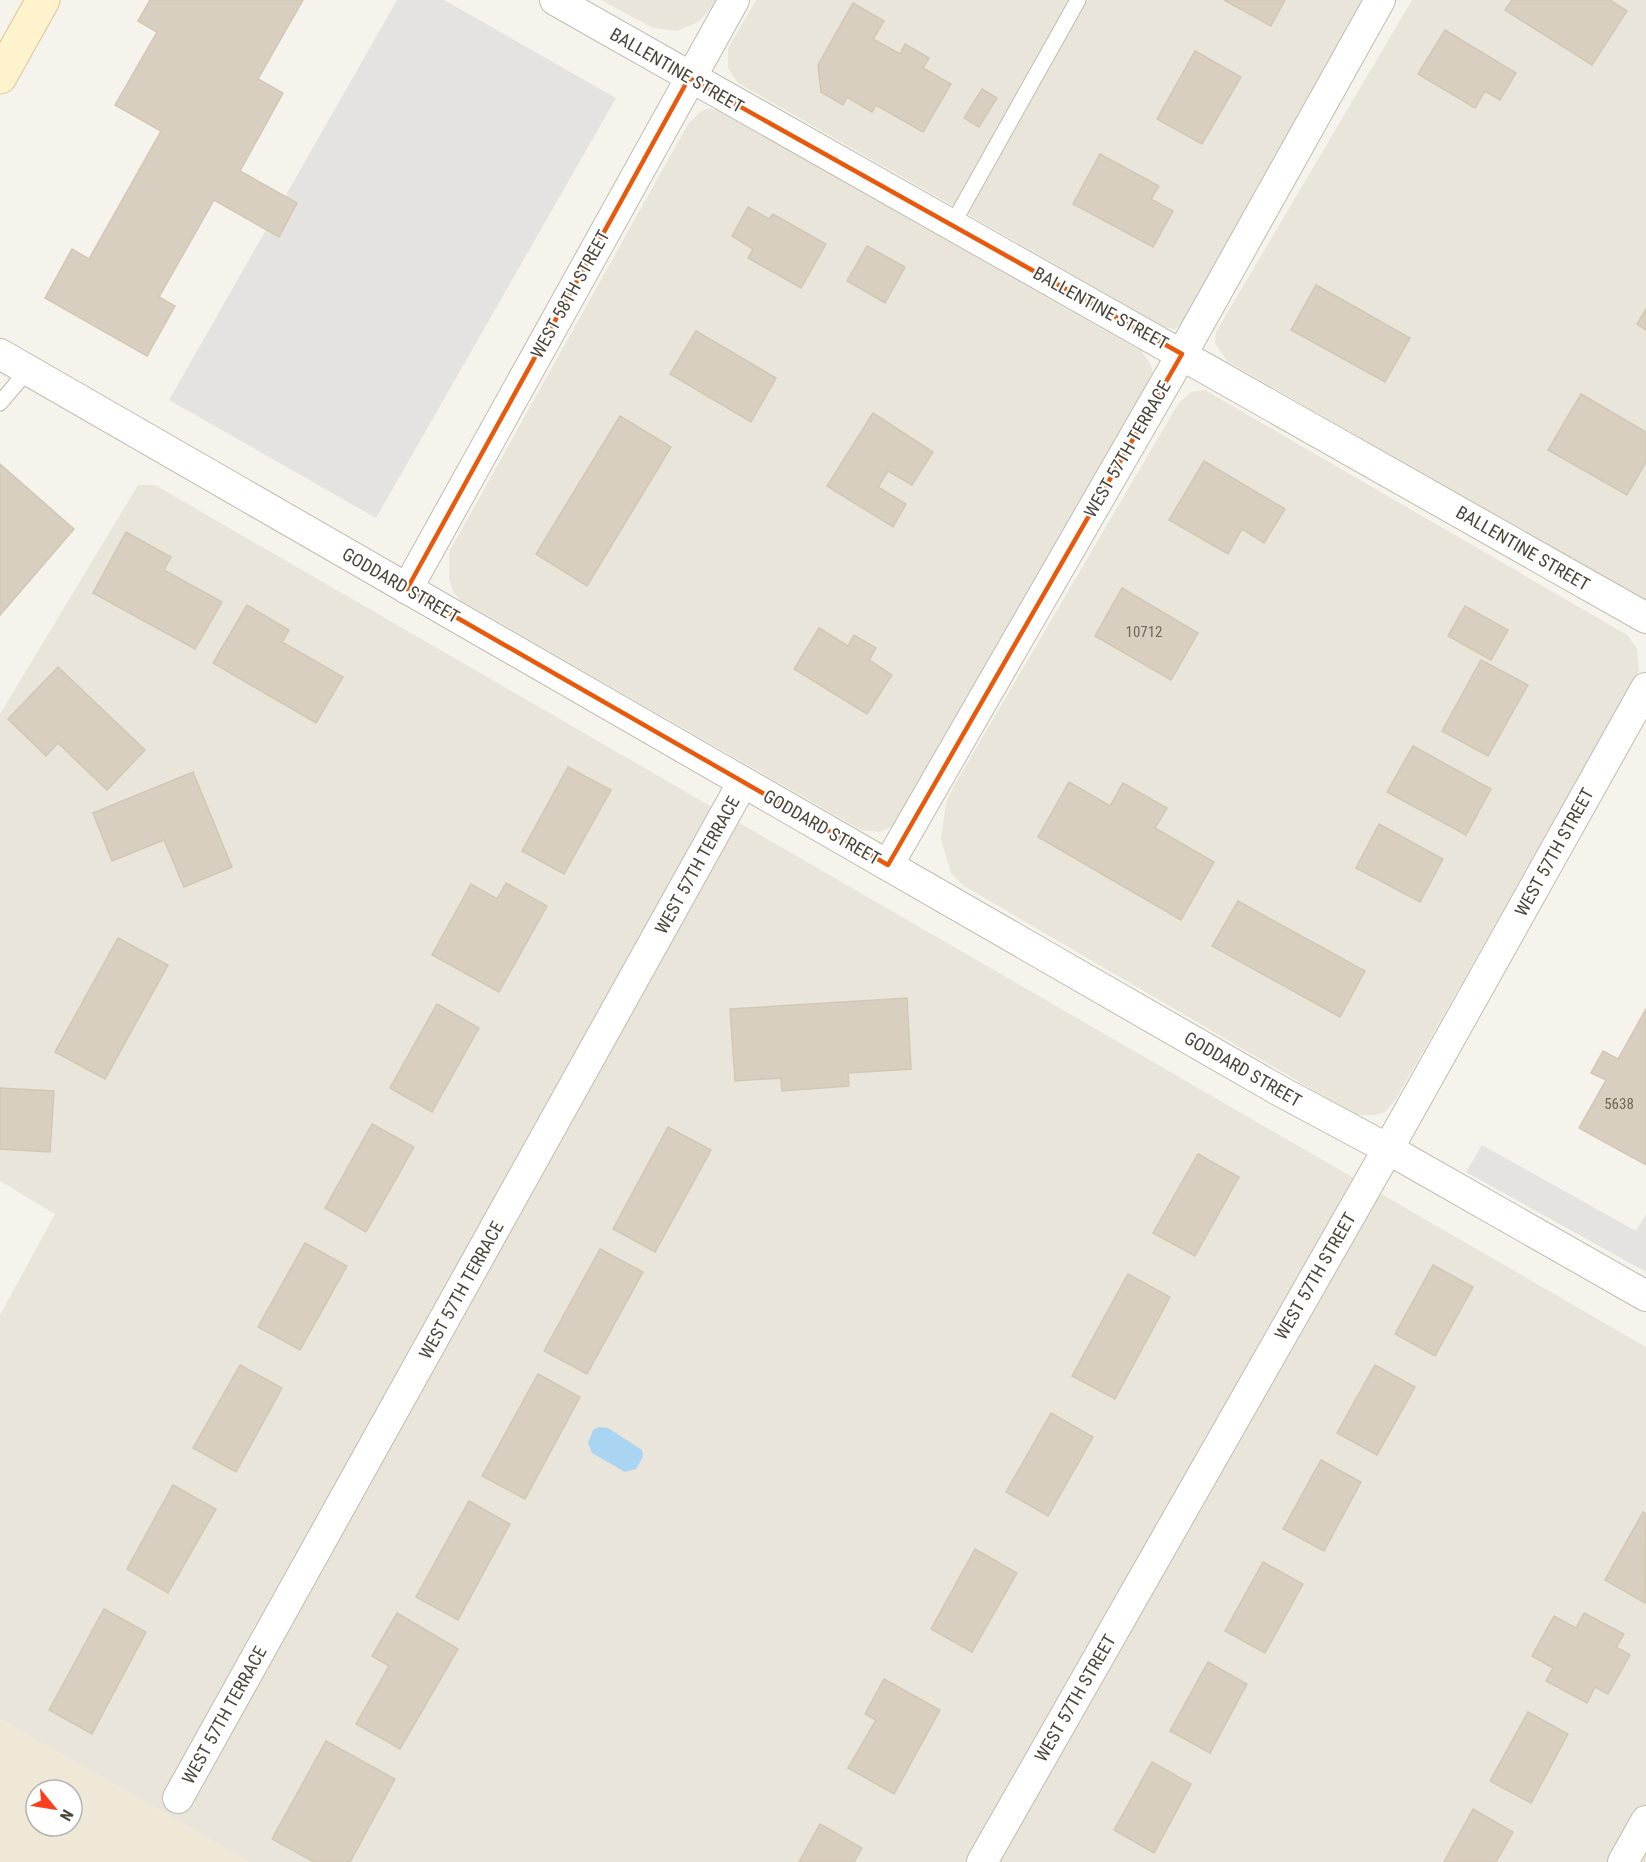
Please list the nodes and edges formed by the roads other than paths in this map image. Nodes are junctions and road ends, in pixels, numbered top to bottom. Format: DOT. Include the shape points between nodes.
graph roads {
  1 [pos="43,0"];
  2 [pos="555,0"];
  3 [pos="734,0"];
  4 [pos="1078,0"];
  5 [pos="1380,0"];
  6 [pos="0,77"];
  7 [pos="689,78"];
  8 [pos="952,225"];
  9 [pos="0,354"];
  10 [pos="1182,354"];
  11 [pos="28,370"];
  12 [pos="0,403"];
  13 [pos="407,589"];
  14 [pos="1646,618"];
  15 [pos="1646,688"];
  16 [pos="743,782"];
  17 [pos="888,865"];
  18 [pos="1388,1149"];
  19 [pos="1646,1296"];
  20 [pos="178,1798"];
  21 [pos="1646,1821"];
  22 [pos="982,1862"];
  23 [pos="1623,1862"];
  1 -- 6 [label="main road"];
  2 -- 7 [label="street, BALLENTINE STREET"];
  3 -- 7 [label="street, WEST 58TH STREET"];
  4 -- 8 [label="lane"];
  5 -- 10 [label="street, WEST 57TH TERRACE"];
  7 -- 8 [label="street, BALLENTINE STREET"];
  7 -- 13 [label="street, WEST 58TH STREET"];
  8 -- 10 [label="street, BALLENTINE STREET"];
  9 -- 11 [label="street, GODDARD STREET"];
  10 -- 14 [label="street, BALLENTINE STREET"];
  10 -- 17 [label="street, WEST 57TH TERRACE"];
  11 -- 12 [label="lane"];
  11 -- 13 [label="street, GODDARD STREET"];
  13 -- 16 [label="street, GODDARD STREET"];
  15 -- 18 [label="street, WEST 57TH STREET"];
  16 -- 17 [label="street, GODDARD STREET"];
  16 -- 20 [label="street, WEST 57TH TERRACE"];
  17 -- 18 [label="street, GODDARD STREET" via="1278,1090"];
  18 -- 19 [label="street, GODDARD STREET"];
  18 -- 22 [label="street, WEST 57TH STREET"];
  21 -- 23 [label="street"];
}
